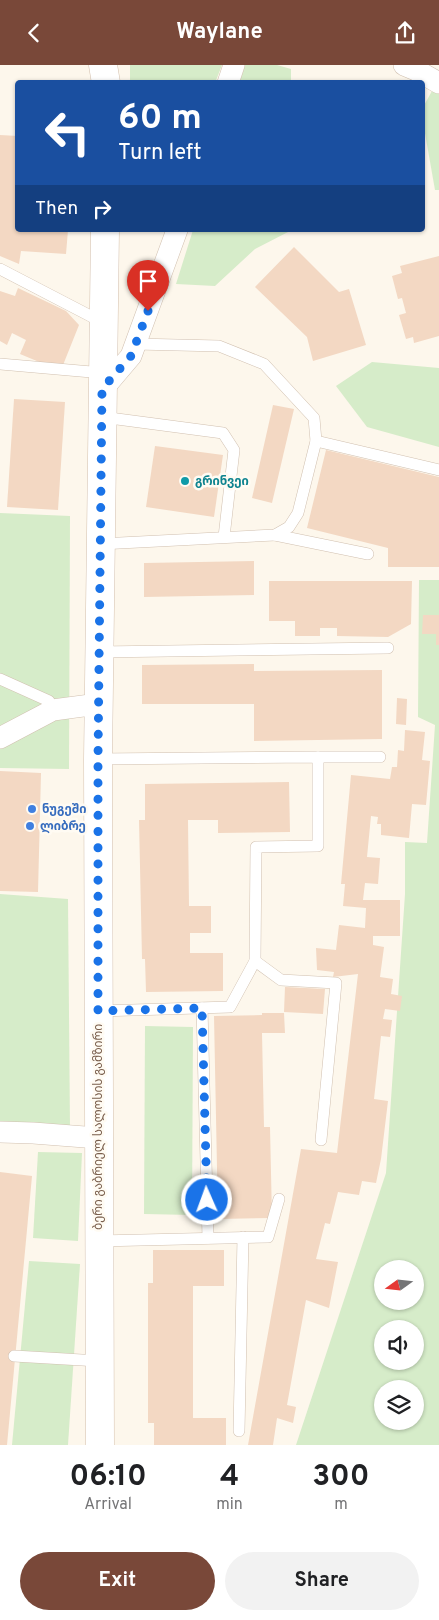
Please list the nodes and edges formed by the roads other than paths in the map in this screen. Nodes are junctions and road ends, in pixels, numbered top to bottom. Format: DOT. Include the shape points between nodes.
graph roads {
  1 [pos="102,65"];
  2 [pos="234,65"];
  3 [pos="404,65"];
  4 [pos="105,80"];
  5 [pos="229,80"];
  6 [pos="439,83"];
  7 [pos="103,232"];
  8 [pos="176,232"];
  9 [pos="0,269"];
  10 [pos="104,323"];
  11 [pos="136,344"];
  12 [pos="0,364"];
  13 [pos="103,381"];
  14 [pos="102,417"];
  15 [pos="316,441"];
  16 [pos="439,470"];
  17 [pos="275,535"];
  18 [pos="224,537"];
  19 [pos="100,543"];
  20 [pos="368,553"];
  21 [pos="388,648"];
  22 [pos="99,652"];
  23 [pos="0,679"];
  24 [pos="98,704"];
  25 [pos="53,710"];
  26 [pos="0,739"];
  27 [pos="318,757"];
  28 [pos="380,757"];
  29 [pos="98,759"];
  30 [pos="255,961"];
  31 [pos="202,1008"];
  32 [pos="98,1011"];
  33 [pos="0,1132"];
  34 [pos="98,1138"];
  35 [pos="321,1140"];
  36 [pos="279,1199"];
  37 [pos="243,1237"];
  38 [pos="208,1238"];
  39 [pos="99,1241"];
  40 [pos="14,1356"];
  41 [pos="100,1361"];
  42 [pos="239,1431"];
  43 [pos="100,1445"];
  1 -- 4 [label="main road"];
  2 -- 5 [label="street"];
  3 -- 6 [label="street"];
  7 -- 10 [label="main road, ბერი გაბრიელ სალოსის გამზირი"];
  8 -- 11 [label="street"];
  9 -- 10 [label="lane"];
  10 -- 13 [label="main road, ბერი გაბრიელ სალოსის გამზირი"];
  11 -- 13 [label="street" via="131,356"];
  11 -- 15 [label="lane" via="219,346 264,364 314,418"];
  12 -- 13 [label="lane"];
  13 -- 14 [label="main road, ბერი გაბრიელ სალოსის გამზირი"];
  14 -- 18 [label="lane" via="223,433 234,450"];
  14 -- 19 [label="main road, ბერი გაბრიელ სალოსის გამზირი"];
  15 -- 16 [label="lane"];
  15 -- 17 [label="lane" via="298,513 289,527"];
  17 -- 18 [label="lane"];
  17 -- 20 [label="lane"];
  18 -- 19 [label="lane"];
  19 -- 22 [label="main road, ბერი გაბრიელ სალოსის გამზირი"];
  21 -- 22 [label="lane"];
  22 -- 24 [label="main road, ბერი გაბრიელ სალოსის გამზირი"];
  23 -- 25 [label="lane" via="49,701"];
  24 -- 25 [label="street"];
  24 -- 29 [label="main road, ბერი გაბრიელ სალოსის გამზირი"];
  25 -- 26 [label="street"];
  27 -- 28 [label="lane"];
  27 -- 29 [label="lane"];
  27 -- 30 [label="lane" via="318,846 256,847"];
  29 -- 32 [label="main road, ბერი გაბრიელ სალოსის გამზირი"];
  30 -- 31 [label="lane" via="230,1007"];
  30 -- 35 [label="lane" via="281,980 336,983"];
  31 -- 32 [label="lane"];
  31 -- 38 [label="lane"];
  32 -- 34 [label="main road, ბერი გაბრიელ სალოსის გამზირი"];
  33 -- 34 [label="street"];
  34 -- 39 [label="main road, ბერი გაბრიელ სალოსის გამზირი"];
  36 -- 37 [label="lane" via="268,1237"];
  37 -- 38 [label="lane"];
  37 -- 42 [label="lane"];
  38 -- 39 [label="lane"];
  39 -- 41 [label="main road, ბერი გაბრიელ სალოსის გამზირი"];
  40 -- 41 [label="lane"];
  41 -- 43 [label="main road, ბერი გაბრიელ სალოსის გამზირი"];
}
